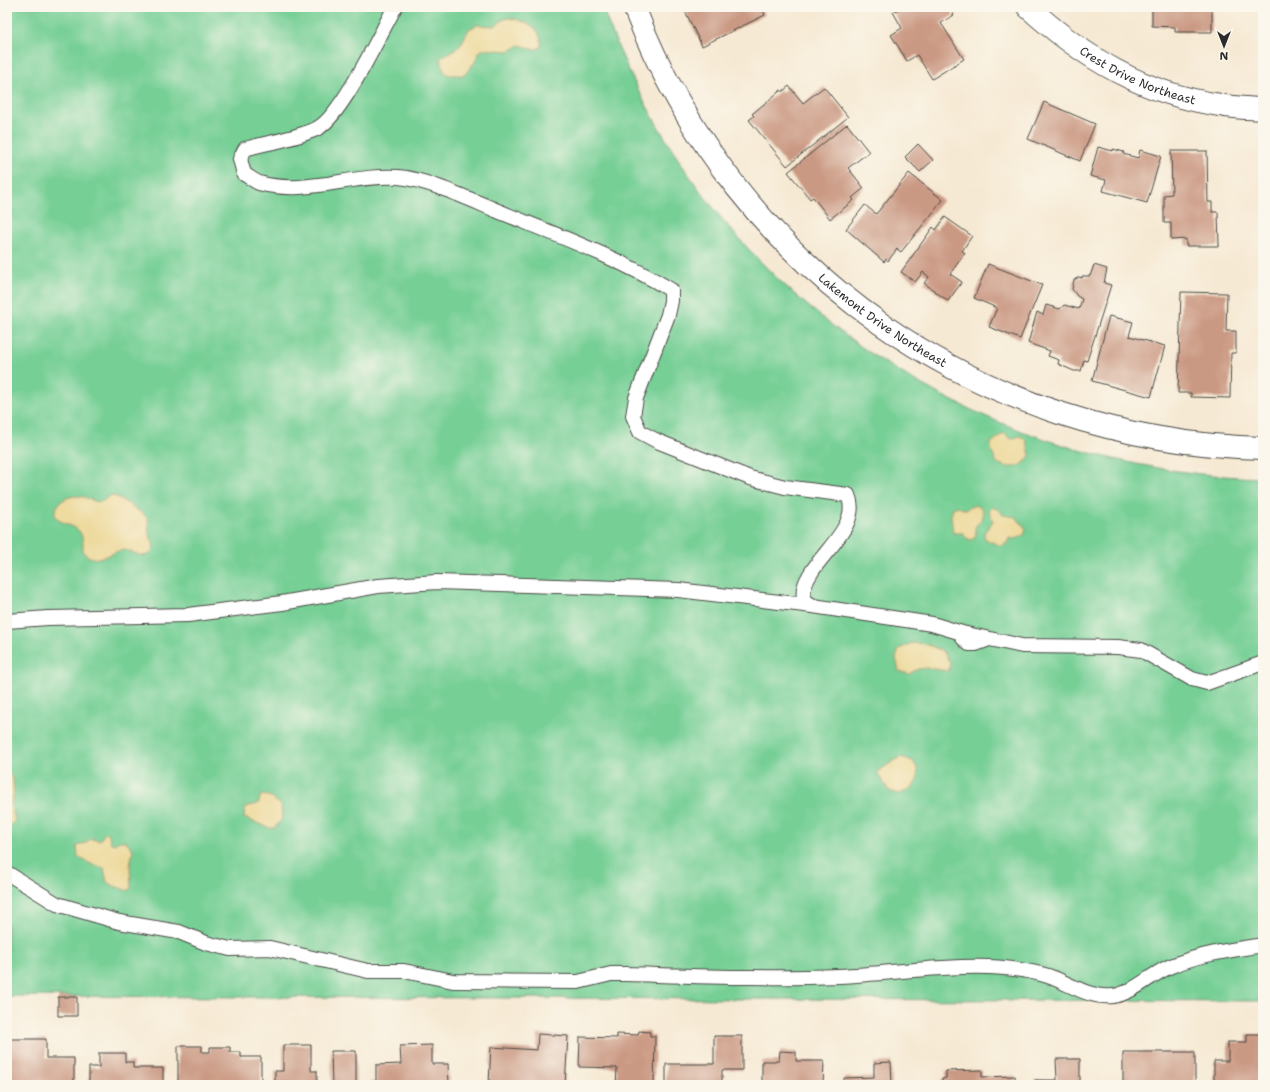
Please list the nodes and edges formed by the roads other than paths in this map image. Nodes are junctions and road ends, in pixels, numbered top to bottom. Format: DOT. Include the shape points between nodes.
graph roads {
  1 [pos="395,7"];
  2 [pos="634,7"];
  3 [pos="1028,7"];
  4 [pos="1263,109"];
  5 [pos="1263,448"];
  6 [pos="813,606"];
  7 [pos="7,621"];
  8 [pos="1263,663"];
  9 [pos="7,873"];
  10 [pos="1263,945"];
  1 -- 6 [label="lane" via="344,99 329,120 319,128 245,149 240,159 244,174 258,183 285,186 317,186 398,177 416,181 453,193 600,253 671,290 668,314 636,398 633,416 637,427 640,432 657,441 750,478 785,487 848,495 852,504 846,526 813,569 804,589 804,600"];
  2 -- 5 [label="street, Lakemont Drive Northeast" via="664,77 716,161 773,231 829,285 888,330 979,382 1030,404 1083,421 1149,437 1223,447"];
  3 -- 4 [label="street, Crest Drive Northeast" via="1057,34 1120,74 1169,93 1220,106"];
  6 -- 7 [label="lane" via="678,590 437,582 378,586 282,603 188,615"];
  6 -- 8 [label="lane" via="932,624 962,633 968,644 990,639 1022,646 1118,647 1140,650 1192,679 1207,683"];
  9 -- 10 [label="lane" via="57,904 119,922 179,932 220,947 270,948 368,971 404,971 453,981 578,982 611,974 756,978 838,976 982,967 1006,968 1046,976 1083,991 1104,996 1119,995 1169,967 1195,958"];
}
